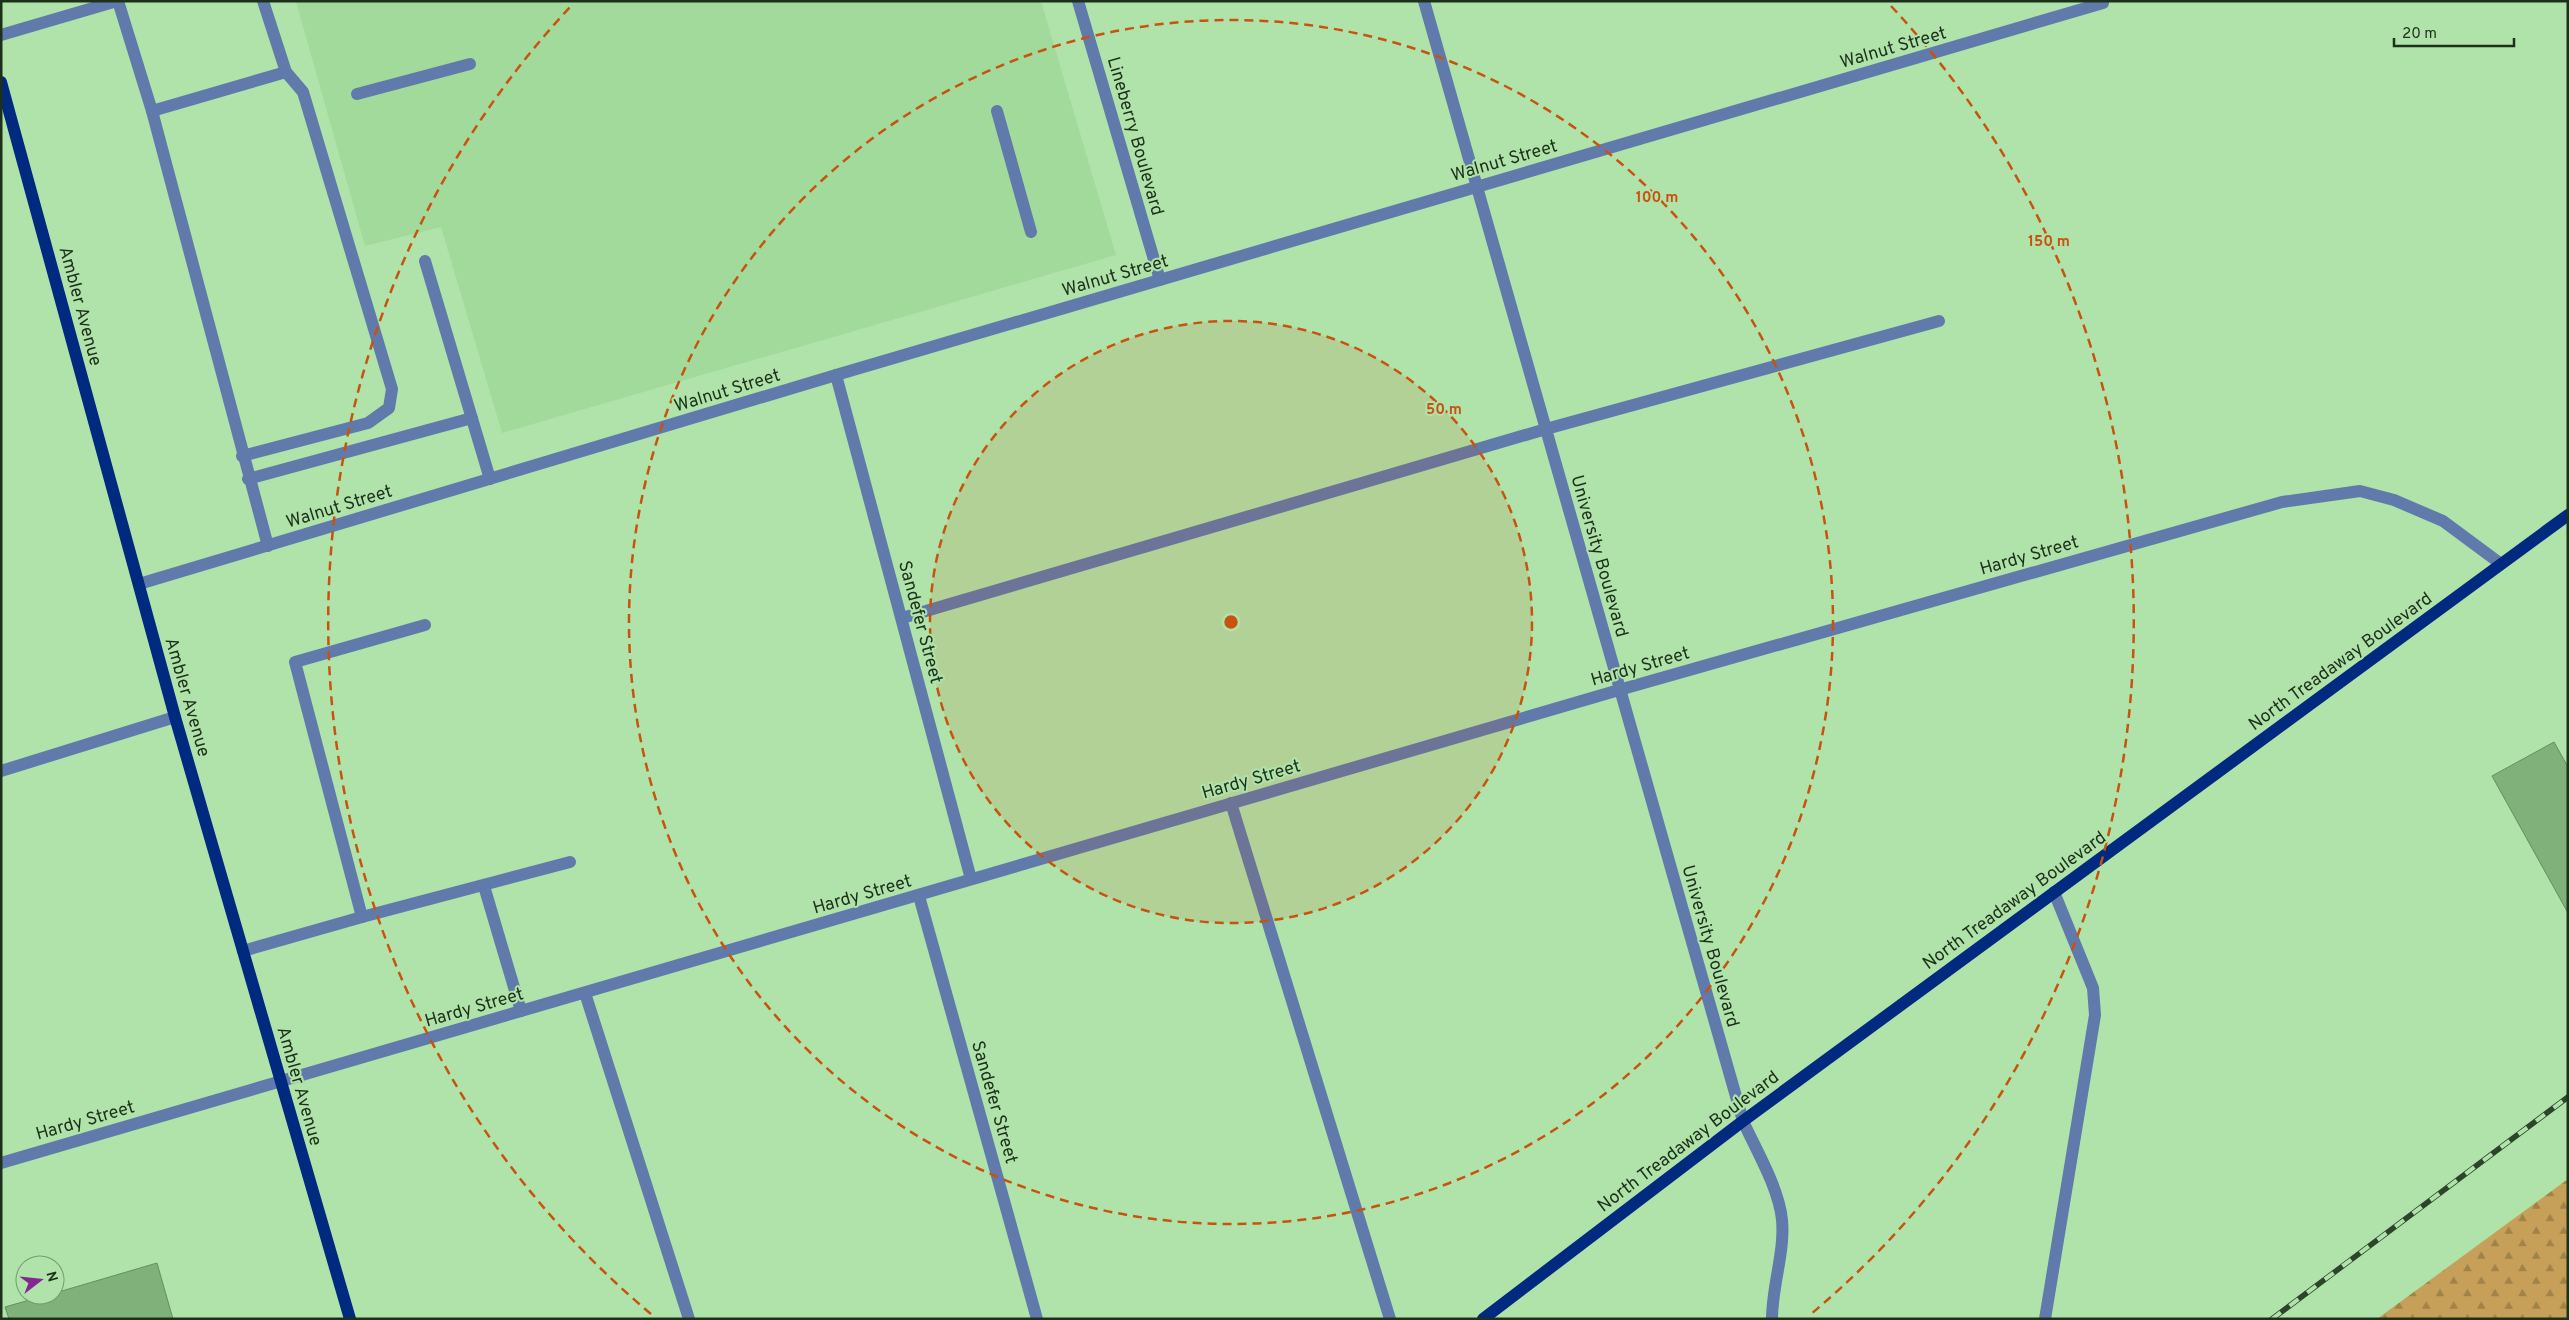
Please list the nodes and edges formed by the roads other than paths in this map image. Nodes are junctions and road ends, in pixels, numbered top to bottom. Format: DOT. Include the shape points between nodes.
graph roads {
  1 [pos="117,1"];
  2 [pos="263,1"];
  3 [pos="1078,1"];
  4 [pos="1424,1"];
  5 [pos="2103,4"];
  6 [pos="1,35"];
  7 [pos="470,64"];
  8 [pos="286,72"];
  9 [pos="1,82"];
  10 [pos="357,94"];
  11 [pos="152,111"];
  12 [pos="997,111"];
  13 [pos="1478,186"];
  14 [pos="1031,232"];
  15 [pos="425,260"];
  16 [pos="1160,280"];
  17 [pos="1940,320"];
  18 [pos="836,375"];
  19 [pos="472,418"];
  20 [pos="1546,428"];
  21 [pos="242,456"];
  22 [pos="490,479"];
  23 [pos="248,480"];
  24 [pos="2568,514"];
  25 [pos="268,546"];
  26 [pos="2501,564"];
  27 [pos="139,584"];
  28 [pos="902,618"];
  29 [pos="425,625"];
  30 [pos="1619,690"];
  31 [pos="175,717"];
  32 [pos="1,771"];
  33 [pos="1231,803"];
  34 [pos="570,862"];
  35 [pos="971,879"];
  36 [pos="484,886"];
  37 [pos="2054,892"];
  38 [pos="919,896"];
  39 [pos="362,917"];
  40 [pos="243,951"];
  41 [pos="585,993"];
  42 [pos="521,1012"];
  43 [pos="280,1082"];
  44 [pos="1743,1121"];
  45 [pos="1,1163"];
  46 [pos="350,1319"];
  47 [pos="689,1319"];
  48 [pos="1037,1319"];
  49 [pos="1390,1319"];
  50 [pos="1483,1319"];
  51 [pos="1772,1319"];
  52 [pos="2045,1319"];
  1 -- 6 [label="street"];
  1 -- 11 [label="street"];
  2 -- 8 [label="street"];
  3 -- 16 [label="street, Lineberry Boulevard"];
  4 -- 13 [label="street, University Boulevard"];
  5 -- 13 [label="street, Walnut Street"];
  7 -- 10 [label="street"];
  8 -- 11 [label="street"];
  8 -- 21 [label="street" via="303,92 392,389 389,408 368,423"];
  9 -- 27 [label="main road, Ambler Avenue"];
  11 -- 21 [label="street"];
  12 -- 14 [label="street"];
  13 -- 16 [label="street, Walnut Street"];
  13 -- 20 [label="street, University Boulevard"];
  15 -- 19 [label="street"];
  16 -- 18 [label="street, Walnut Street"];
  17 -- 20 [label="street"];
  18 -- 22 [label="street, Walnut Street"];
  18 -- 28 [label="street, Sandefer Street"];
  19 -- 22 [label="street"];
  19 -- 23 [label="street"];
  20 -- 28 [label="street"];
  20 -- 30 [label="street, University Boulevard"];
  21 -- 23 [label="street"];
  22 -- 25 [label="street, Walnut Street"];
  23 -- 25 [label="street"];
  24 -- 26 [label="main road, North Treadaway Boulevard"];
  25 -- 27 [label="street, Walnut Street"];
  26 -- 30 [label="street, Hardy Street" via="2443,521 2394,500 2360,490 2292,500"];
  26 -- 37 [label="main road, North Treadaway Boulevard"];
  27 -- 31 [label="main road, Ambler Avenue"];
  28 -- 35 [label="street, Sandefer Street"];
  29 -- 39 [label="street" via="294,662"];
  30 -- 33 [label="street, Hardy Street"];
  30 -- 44 [label="street, University Boulevard"];
  31 -- 32 [label="street"];
  31 -- 40 [label="main road, Ambler Avenue"];
  33 -- 35 [label="street, Hardy Street"];
  33 -- 49 [label="street"];
  34 -- 36 [label="street"];
  35 -- 38 [label="street, Hardy Street"];
  36 -- 39 [label="street"];
  36 -- 42 [label="street"];
  37 -- 44 [label="main road, North Treadaway Boulevard"];
  37 -- 52 [label="street" via="2094,988 2095,1015"];
  38 -- 41 [label="street, Hardy Street"];
  38 -- 48 [label="street, Sandefer Street"];
  39 -- 40 [label="street"];
  40 -- 43 [label="main road, Ambler Avenue"];
  41 -- 42 [label="street, Hardy Street"];
  41 -- 47 [label="street"];
  42 -- 43 [label="street, Hardy Street"];
  43 -- 45 [label="street, Hardy Street"];
  43 -- 46 [label="main road, Ambler Avenue"];
  44 -- 50 [label="main road, North Treadaway Boulevard"];
  44 -- 51 [label="street, University Boulevard" via="1778,1198 1782,1219"];
}
